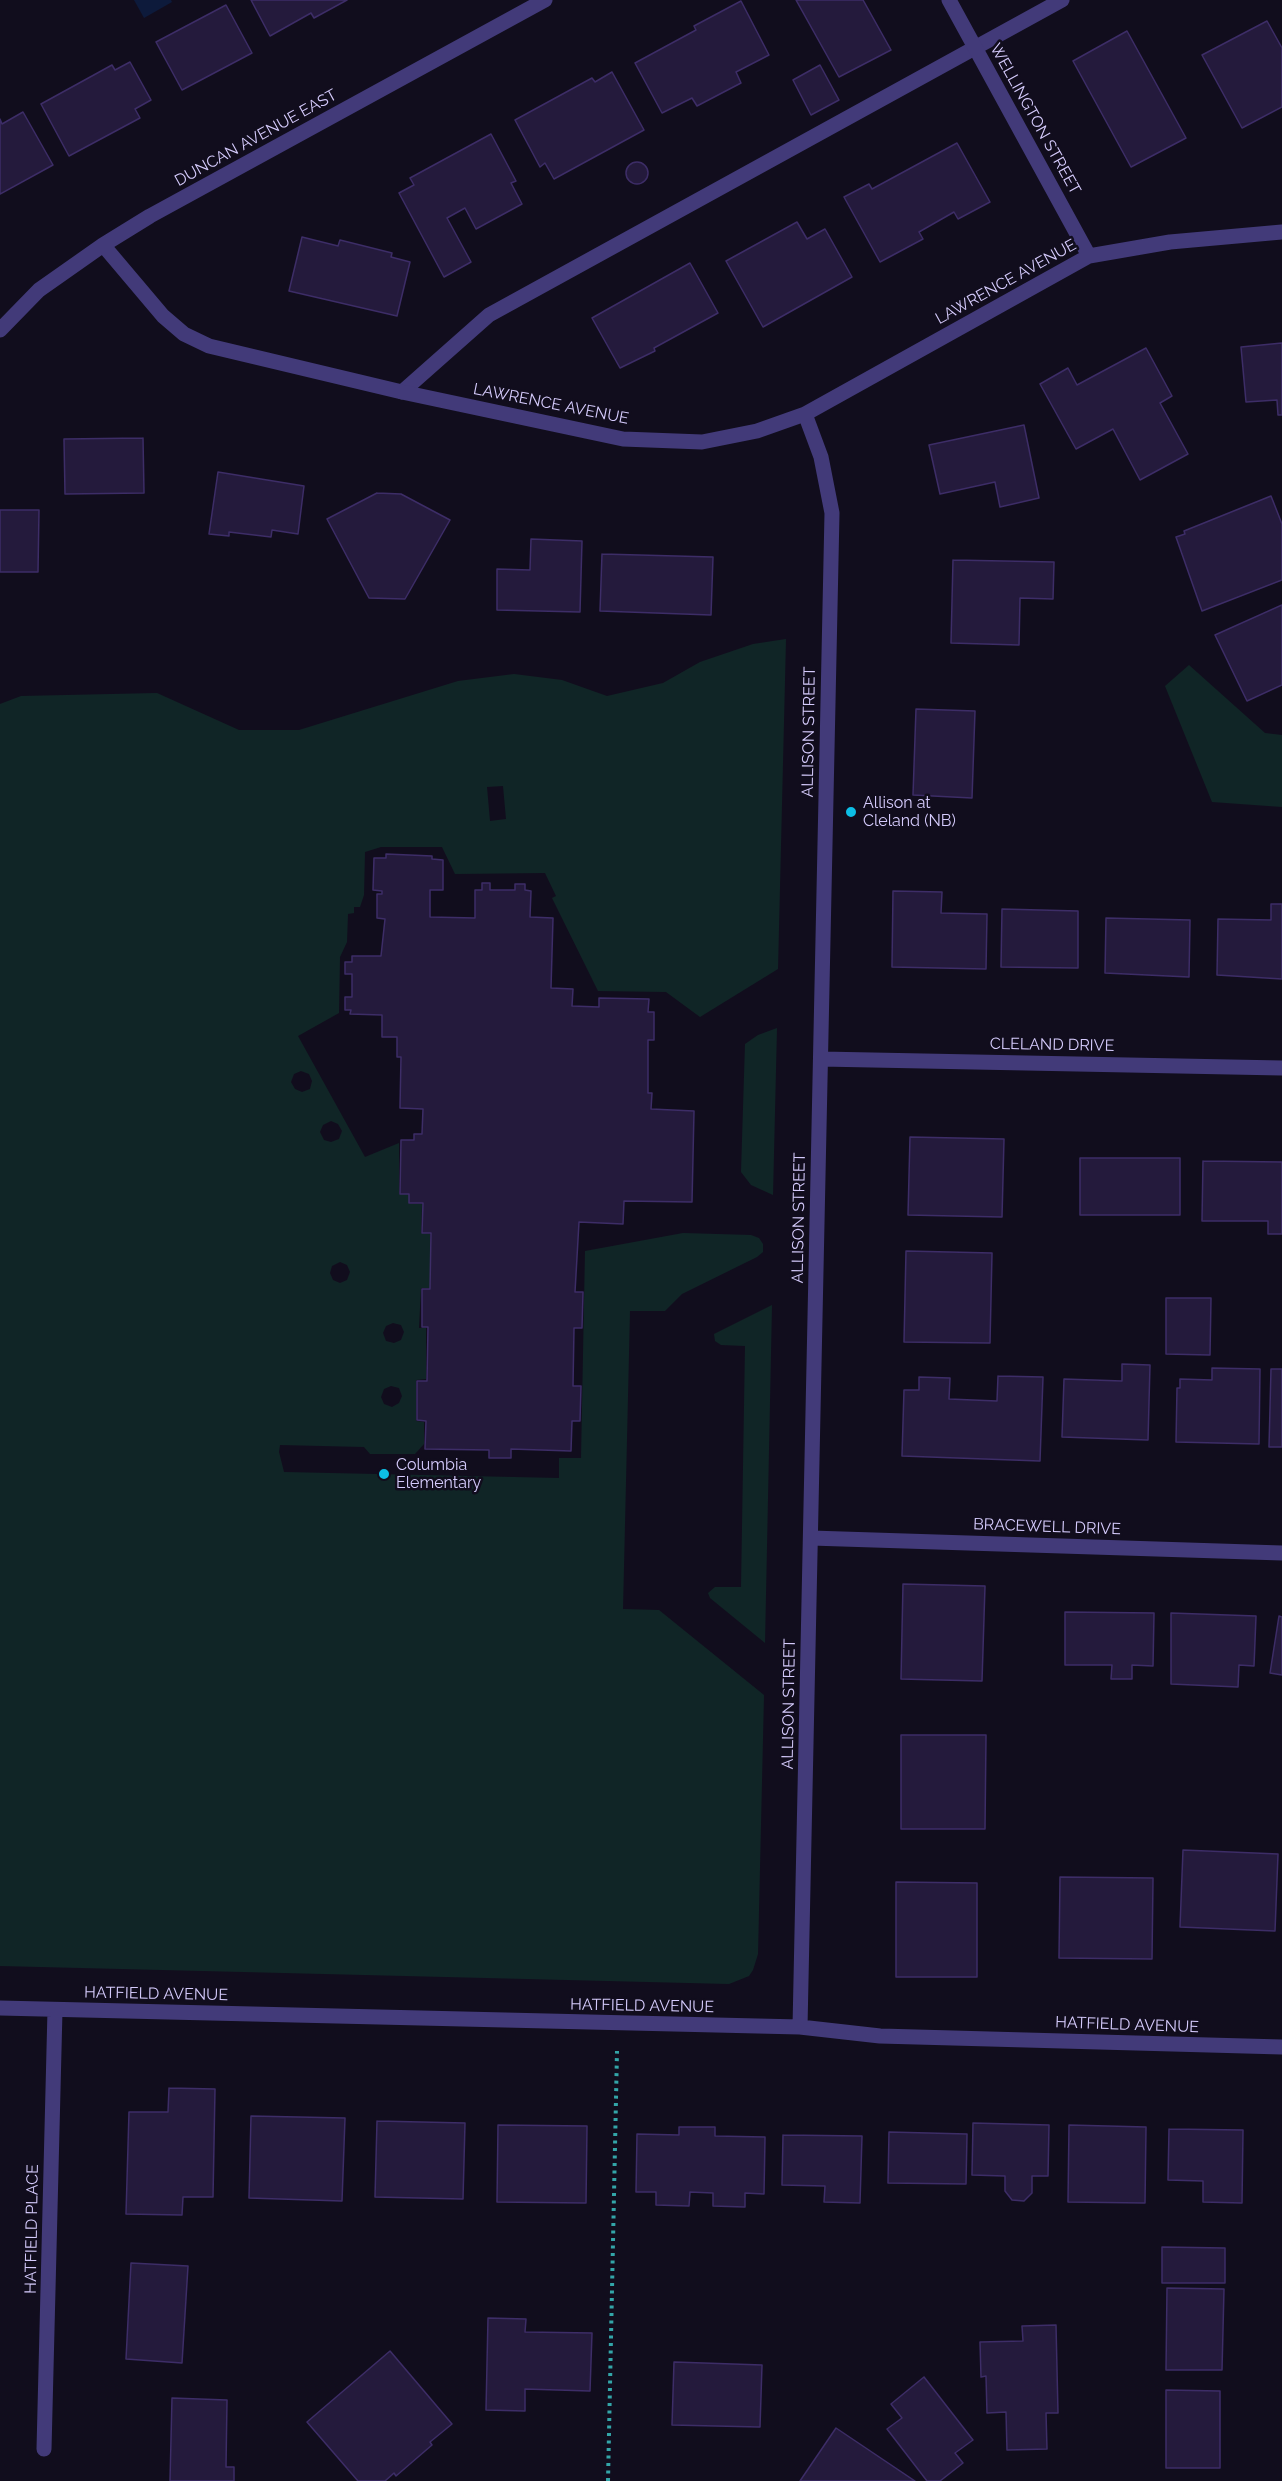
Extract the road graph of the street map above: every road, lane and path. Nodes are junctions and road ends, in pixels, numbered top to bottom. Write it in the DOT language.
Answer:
graph roads {
  1 [pos="545,0"];
  2 [pos="949,0"];
  3 [pos="1062,0"];
  4 [pos="975,48"];
  5 [pos="1282,232"];
  6 [pos="103,245"];
  7 [pos="1089,256"];
  8 [pos="0,330"];
  9 [pos="402,392"];
  10 [pos="805,414"];
  11 [pos="820,1059"];
  12 [pos="1282,1068"];
  13 [pos="810,1538"];
  14 [pos="1282,1553"];
  15 [pos="0,2008"];
  16 [pos="55,2010"];
  17 [pos="617,2023"];
  18 [pos="800,2027"];
  19 [pos="1282,2048"];
  20 [pos="44,2449"];
  21 [pos="608,2481"];
  1 -- 6 [label="street, DUNCAN AVENUE EAST"];
  2 -- 4 [label="street, WELLINGTON STREET"];
  3 -- 4 [label="street"];
  4 -- 7 [label="street, WELLINGTON STREET"];
  4 -- 9 [label="street"];
  5 -- 7 [label="street, LAWRENCE AVENUE"];
  6 -- 8 [label="street, DUNCAN AVENUE EAST"];
  6 -- 9 [label="street, LAWRENCE AVENUE"];
  7 -- 10 [label="street, LAWRENCE AVENUE"];
  9 -- 10 [label="street, LAWRENCE AVENUE"];
  10 -- 11 [label="street, ALLISON STREET"];
  11 -- 12 [label="street, CLELAND DRIVE"];
  11 -- 13 [label="street, ALLISON STREET"];
  13 -- 14 [label="street, BRACEWELL DRIVE"];
  13 -- 18 [label="street, ALLISON STREET"];
  15 -- 16 [label="street, HATFIELD AVENUE"];
  16 -- 17 [label="street, HATFIELD AVENUE"];
  16 -- 20 [label="street, HATFIELD PLACE"];
  17 -- 18 [label="street, HATFIELD AVENUE"];
  17 -- 21 [label="path"];
  18 -- 19 [label="street, HATFIELD AVENUE"];
}
